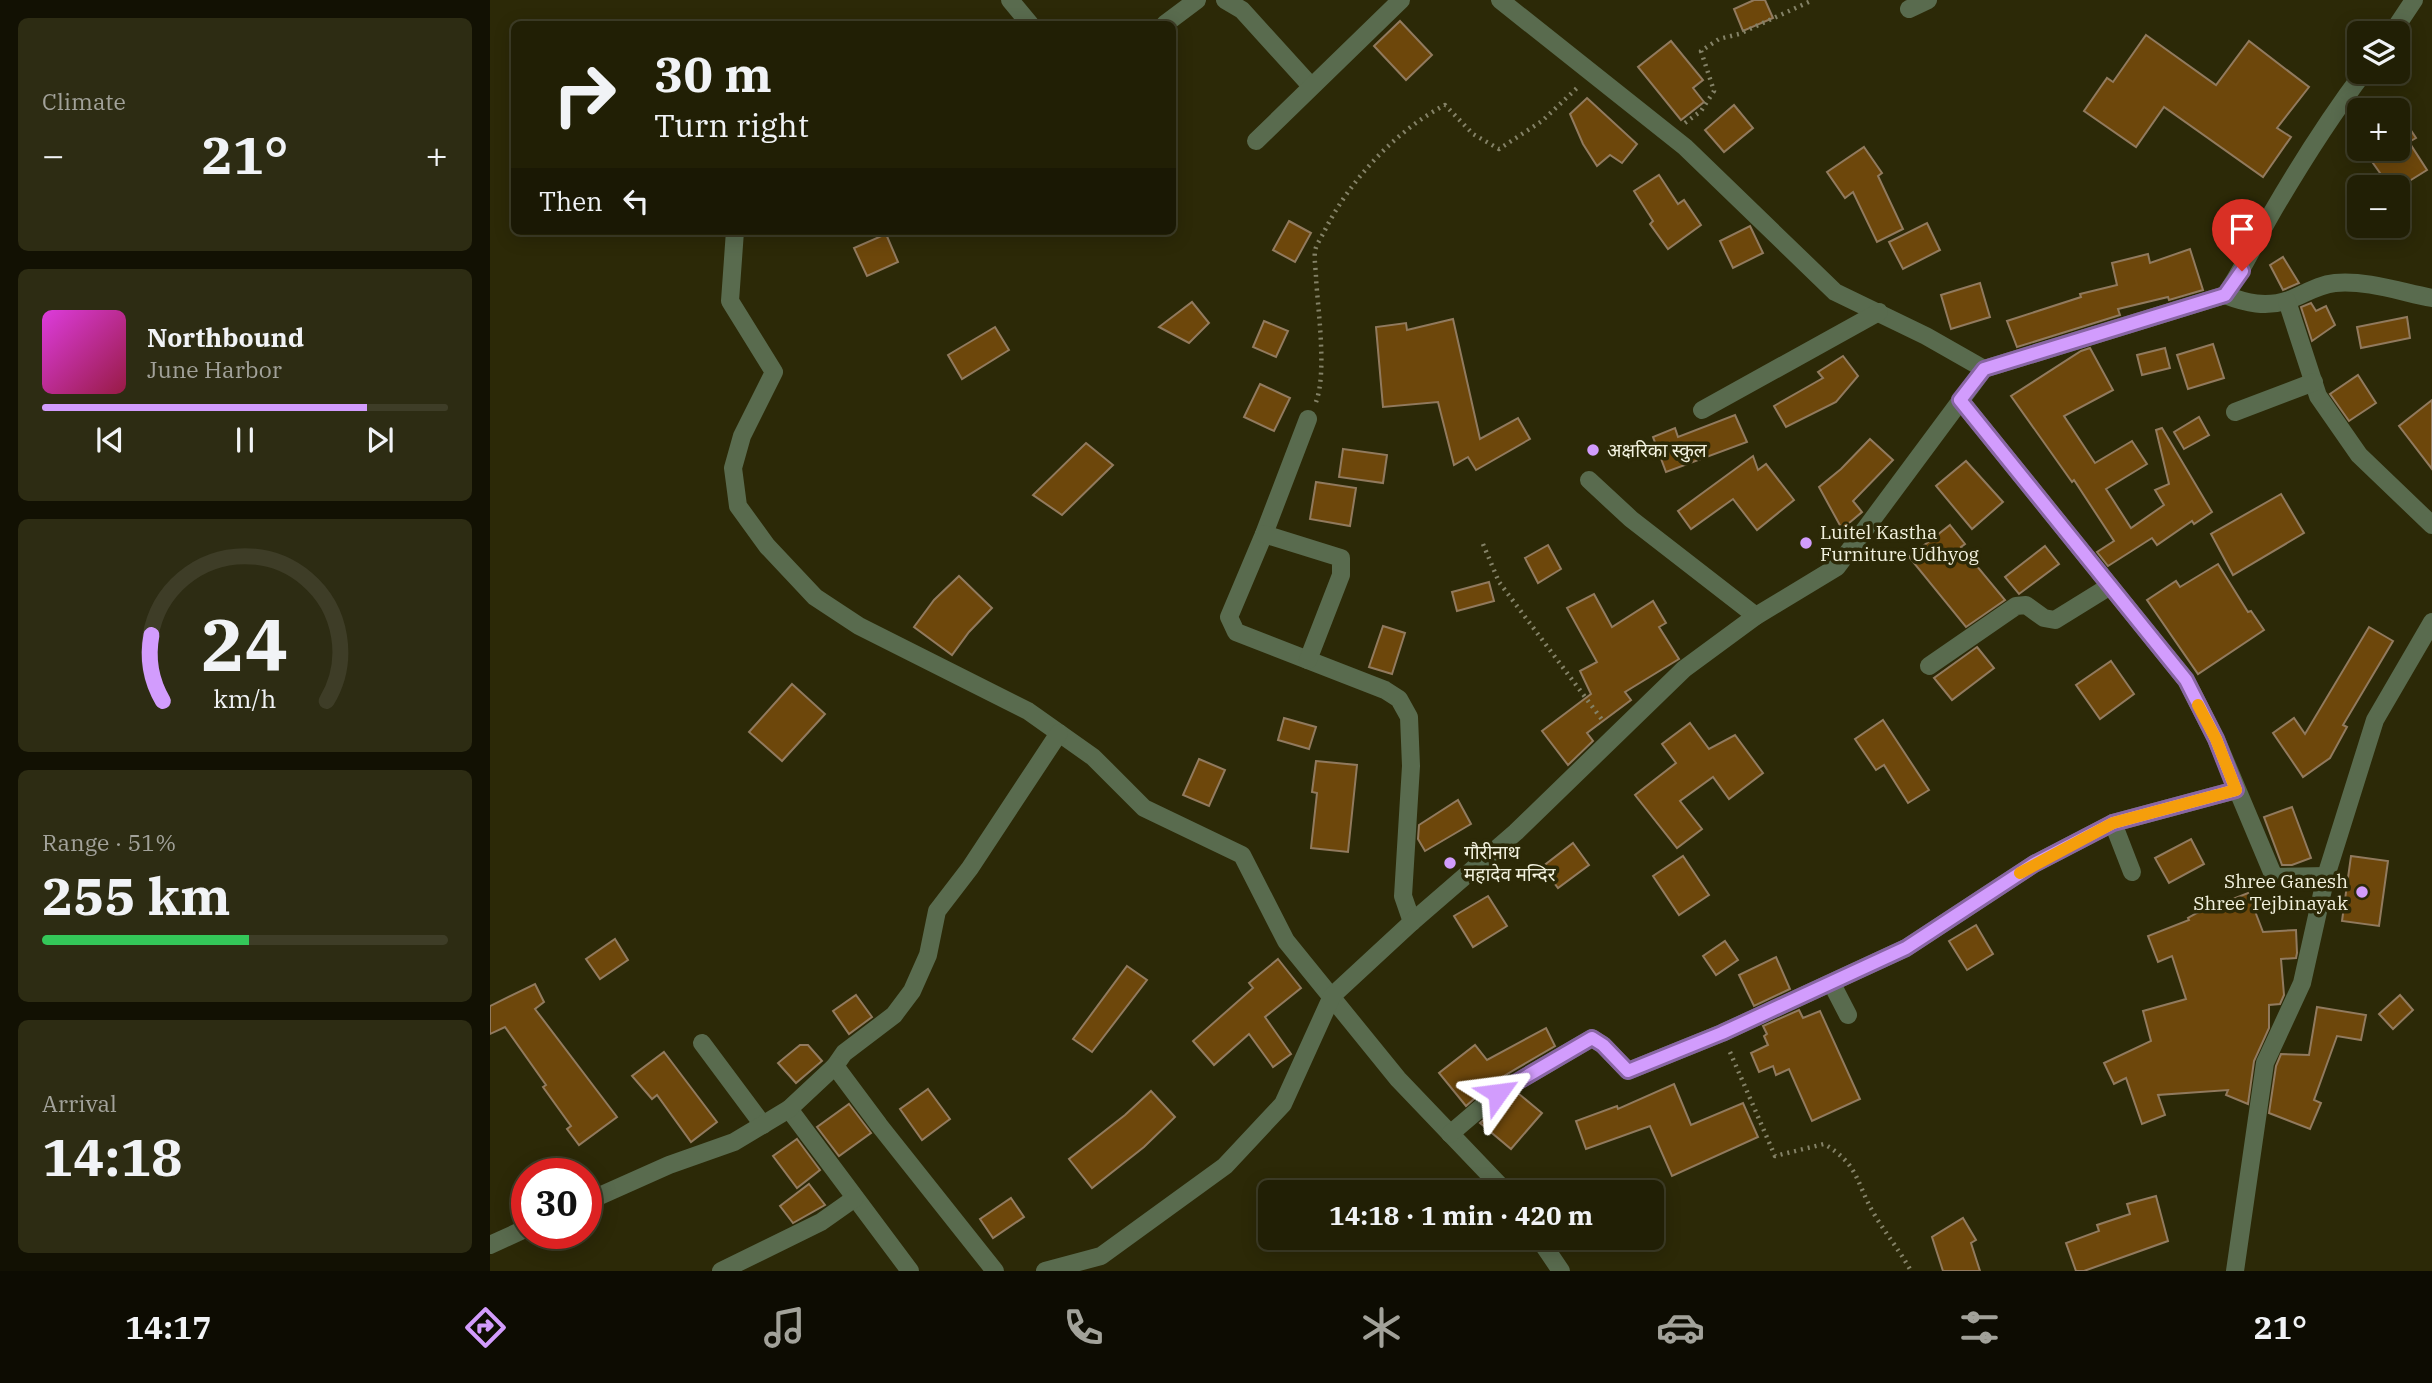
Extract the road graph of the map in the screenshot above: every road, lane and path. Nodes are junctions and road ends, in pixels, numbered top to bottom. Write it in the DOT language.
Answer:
graph roads {
  1 [pos="1010,0"];
  2 [pos="1197,0"];
  3 [pos="1225,0"];
  4 [pos="1401,0"];
  5 [pos="1500,0"];
  6 [pos="1813,0"];
  7 [pos="1927,0"];
  8 [pos="2414,0"];
  9 [pos="1909,9"];
  10 [pos="1028,21"];
  11 [pos="1168,21"];
  12 [pos="2400,21"];
  13 [pos="1592,73"];
  14 [pos="2355,84"];
  15 [pos="1311,86"];
  16 [pos="1670,135"];
  17 [pos="1256,141"];
  18 [pos="734,235"];
  19 [pos="2225,295"];
  20 [pos="2432,298"];
  21 [pos="2287,301"];
  22 [pos="1879,312"];
  23 [pos="1984,369"];
  24 [pos="2314,382"];
  25 [pos="1960,400"];
  26 [pos="1702,410"];
  27 [pos="2235,412"];
  28 [pos="1308,419"];
  29 [pos="1589,480"];
  30 [pos="2432,525"];
  31 [pos="1264,534"];
  32 [pos="1483,544"];
  33 [pos="2109,586"];
  34 [pos="1756,616"];
  35 [pos="2432,622"];
  36 [pos="1308,660"];
  37 [pos="1929,666"];
  38 [pos="1059,733"];
  39 [pos="1613,736"];
  40 [pos="2236,790"];
  41 [pos="2113,823"];
  42 [pos="2132,872"];
  43 [pos="2326,876"];
  44 [pos="1412,922"];
  45 [pos="1832,984"];
  46 [pos="1332,996"];
  47 [pos="1848,1016"];
  48 [pos="1722,1033"];
  49 [pos="702,1044"];
  50 [pos="835,1066"];
  51 [pos="789,1109"];
  52 [pos="763,1125"];
  53 [pos="1450,1134"];
  54 [pos="1494,1180"];
  55 [pos="602,1195"];
  56 [pos="855,1198"];
  57 [pos="511,1235"];
  58 [pos="490,1245"];
  59 [pos="1547,1250"];
  60 [pos="721,1271"];
  61 [pos="910,1271"];
  62 [pos="995,1271"];
  63 [pos="1045,1271"];
  64 [pos="1561,1271"];
  65 [pos="1911,1271"];
  66 [pos="2235,1271"];
  1 -- 10 [label="street"];
  2 -- 11 [label="street"];
  3 -- 15 [label="street"];
  4 -- 15 [label="street"];
  5 -- 13 [label="street"];
  6 -- 16 [label="path"];
  7 -- 9 [label="street"];
  8 -- 12 [label="street"];
  13 -- 16 [label="street"];
  13 -- 28 [label="path"];
  14 -- 19 [label="street"];
  15 -- 17 [label="street"];
  16 -- 22 [label="street"];
  18 -- 38 [label="street"];
  19 -- 21 [label="street"];
  19 -- 23 [label="street"];
  20 -- 21 [label="street"];
  21 -- 24 [label="street"];
  22 -- 23 [label="street"];
  22 -- 26 [label="street"];
  23 -- 25 [label="street"];
  24 -- 27 [label="street"];
  24 -- 30 [label="street"];
  25 -- 33 [label="street"];
  25 -- 34 [label="street"];
  28 -- 31 [label="street"];
  29 -- 34 [label="street"];
  31 -- 36 [label="street"];
  31 -- 36 [label="street"];
  32 -- 39 [label="path"];
  33 -- 37 [label="street"];
  33 -- 40 [label="street"];
  34 -- 39 [label="street"];
  35 -- 43 [label="street"];
  36 -- 44 [label="street"];
  38 -- 46 [label="street"];
  38 -- 50 [label="street"];
  39 -- 44 [label="street"];
  40 -- 41 [label="street"];
  40 -- 43 [label="street"];
  41 -- 42 [label="street"];
  41 -- 45 [label="street"];
  43 -- 66 [label="street"];
  44 -- 46 [label="street"];
  45 -- 47 [label="street"];
  45 -- 48 [label="street"];
  46 -- 53 [label="street"];
  46 -- 63 [label="street"];
  48 -- 53 [label="street"];
  48 -- 65 [label="path"];
  49 -- 52 [label="street"];
  50 -- 51 [label="street"];
  50 -- 62 [label="street"];
  51 -- 52 [label="street"];
  51 -- 56 [label="street"];
  52 -- 55 [label="street"];
  53 -- 54 [label="street"];
  56 -- 60 [label="street"];
  56 -- 61 [label="street"];
  57 -- 58 [label="street"];
  59 -- 64 [label="street"];
}
